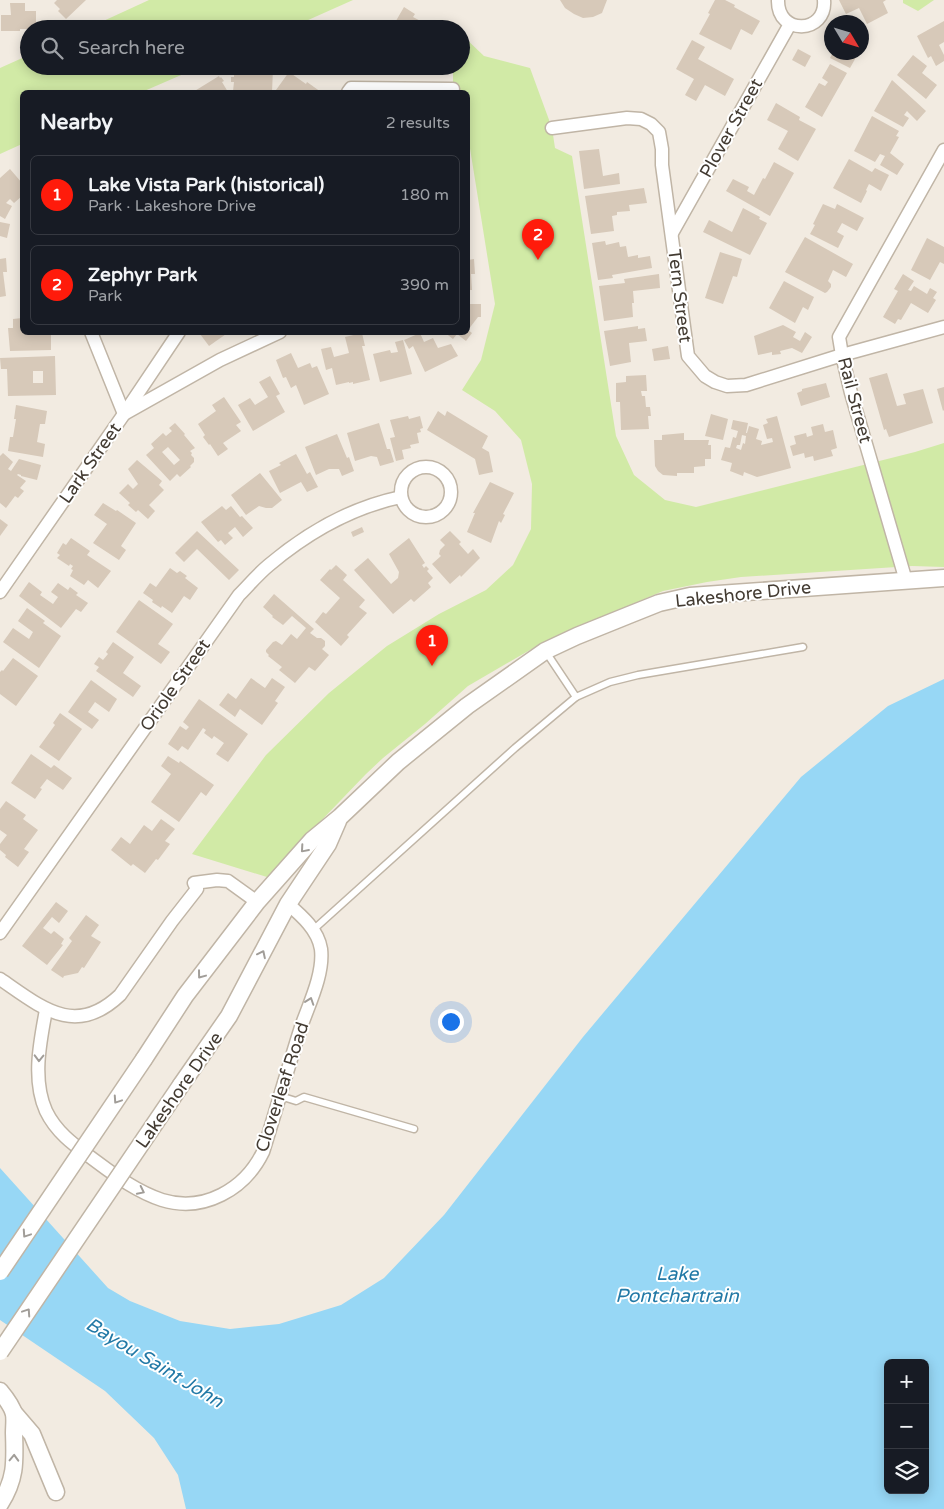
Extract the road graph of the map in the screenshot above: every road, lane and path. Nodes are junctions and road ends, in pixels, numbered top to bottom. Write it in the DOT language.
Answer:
graph roads {
  1 [pos="778,0"];
  2 [pos="824,0"];
  3 [pos="790,24"];
  4 [pos="453,89"];
  5 [pos="350,90"];
  6 [pos="552,128"];
  7 [pos="944,150"];
  8 [pos="672,233"];
  9 [pos="944,327"];
  10 [pos="91,335"];
  11 [pos="177,335"];
  12 [pos="274,335"];
  13 [pos="842,356"];
  14 [pos="124,414"];
  15 [pos="401,498"];
  16 [pos="944,578"];
  17 [pos="906,581"];
  18 [pos="0,592"];
  19 [pos="803,647"];
  20 [pos="545,651"];
  21 [pos="576,698"];
  22 [pos="340,817"];
  23 [pos="257,902"];
  24 [pos="288,904"];
  25 [pos="313,930"];
  26 [pos="0,933"];
  27 [pos="0,979"];
  28 [pos="46,1010"];
  29 [pos="280,1096"];
  30 [pos="414,1129"];
  31 [pos="0,1272"];
  32 [pos="0,1352"];
  33 [pos="0,1391"];
  34 [pos="14,1413"];
  35 [pos="56,1492"];
  36 [pos="0,1504"];
  1 -- 3 [label="street"];
  2 -- 3 [label="street"];
  3 -- 8 [label="street, Plover Street"];
  4 -- 5 [label="street"];
  6 -- 8 [label="street, Tern Street"];
  7 -- 13 [label="street, Rail Street"];
  8 -- 13 [label="street, Tern Street"];
  9 -- 13 [label="street, Tern Street"];
  10 -- 14 [label="street"];
  11 -- 14 [label="street, Lark Street"];
  12 -- 14 [label="street"];
  13 -- 17 [label="street, Rail Street"];
  14 -- 18 [label="street, Lark Street"];
  15 -- 15 [label="street"];
  15 -- 26 [label="street, Oriole Street"];
  16 -- 17 [label="street, Lakeshore Drive"];
  17 -- 20 [label="street, Lakeshore Drive"];
  19 -- 21 [label="lane"];
  20 -- 21 [label="lane"];
  20 -- 22 [label="street, Lakeshore Drive"];
  21 -- 25 [label="lane"];
  22 -- 23 [label="street, Lakeshore Drive, one-way"];
  22 -- 24 [label="street, Lakeshore Drive"];
  23 -- 28 [label="street"];
  23 -- 31 [label="street, Lakeshore Drive, one-way, bridge"];
  24 -- 25 [label="street, Cloverleaf Road"];
  32 -- 24 [label="street, Lakeshore Drive, one-way, bridge"];
  29 -- 25 [label="street, Cloverleaf Road, one-way"];
  27 -- 28 [label="street"];
  28 -- 29 [label="street, Cloverleaf Road, one-way"];
  29 -- 30 [label="lane"];
  33 -- 34 [label="street"];
  34 -- 35 [label="street"];
  36 -- 34 [label="street, one-way"];
}
